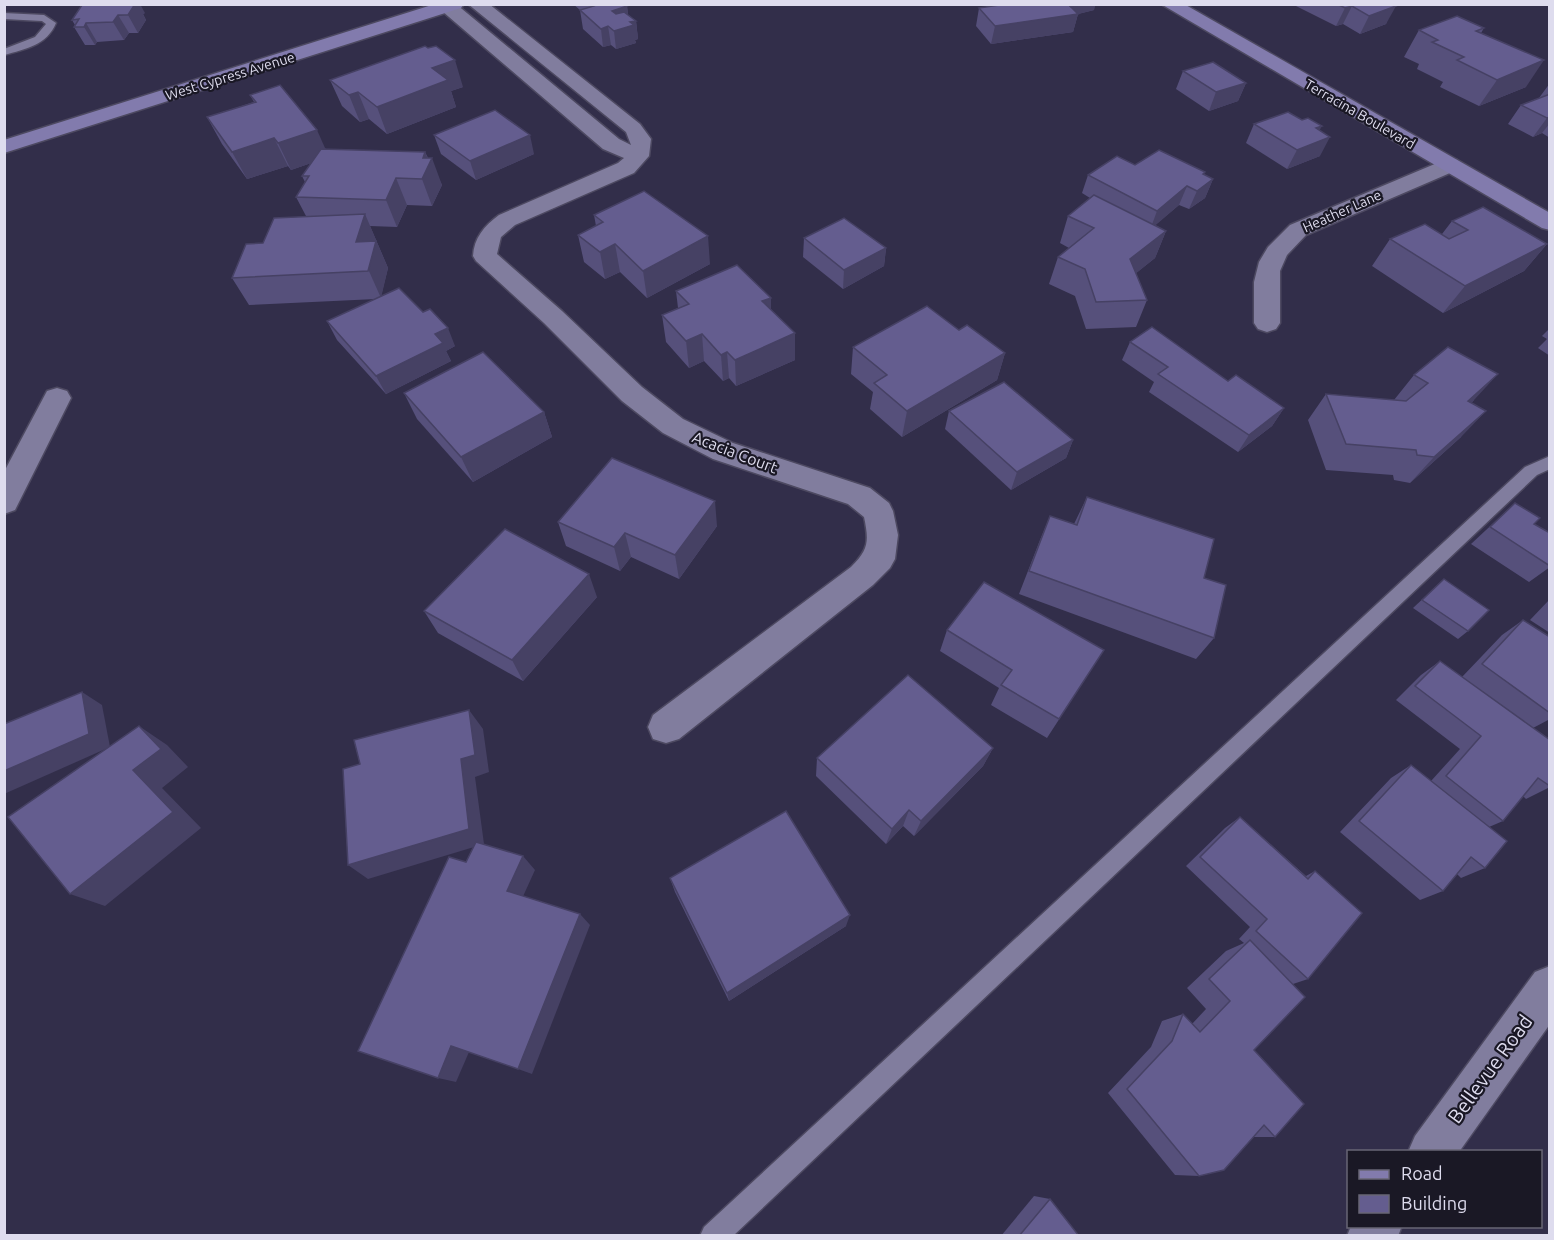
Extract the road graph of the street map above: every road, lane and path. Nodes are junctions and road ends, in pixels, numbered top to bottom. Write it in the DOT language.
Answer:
graph roads {
  1 [pos="477,4"];
  2 [pos="1170,4"];
  3 [pos="452,6"];
  4 [pos="4,16"];
  5 [pos="4,52"];
  6 [pos="563,72"];
  7 [pos="537,81"];
  8 [pos="4,147"];
  9 [pos="638,156"];
  10 [pos="1449,165"];
  11 [pos="1550,223"];
  12 [pos="1267,323"];
  13 [pos="57,398"];
  14 [pos="1550,462"];
  15 [pos="4,502"];
  16 [pos="666,727"];
  17 [pos="1550,987"];
  18 [pos="1432,1150"];
  19 [pos="713,1236"];
  1 -- 6 [label="street"];
  2 -- 10 [label="main road, Terracina Boulevard"];
  3 -- 7 [label="street"];
  3 -- 8 [label="main road, West Cypress Avenue"];
  4 -- 5 [label="lane"];
  6 -- 7 [label="street"];
  6 -- 9 [label="street"];
  7 -- 9 [label="street"];
  9 -- 16 [label="street, Acacia Court"];
  10 -- 11 [label="main road, Terracina Boulevard"];
  10 -- 12 [label="street, Heather Lane"];
  13 -- 15 [label="street"];
  14 -- 19 [label="lane"];
  17 -- 18 [label="street, Bellevue Road"];
}
